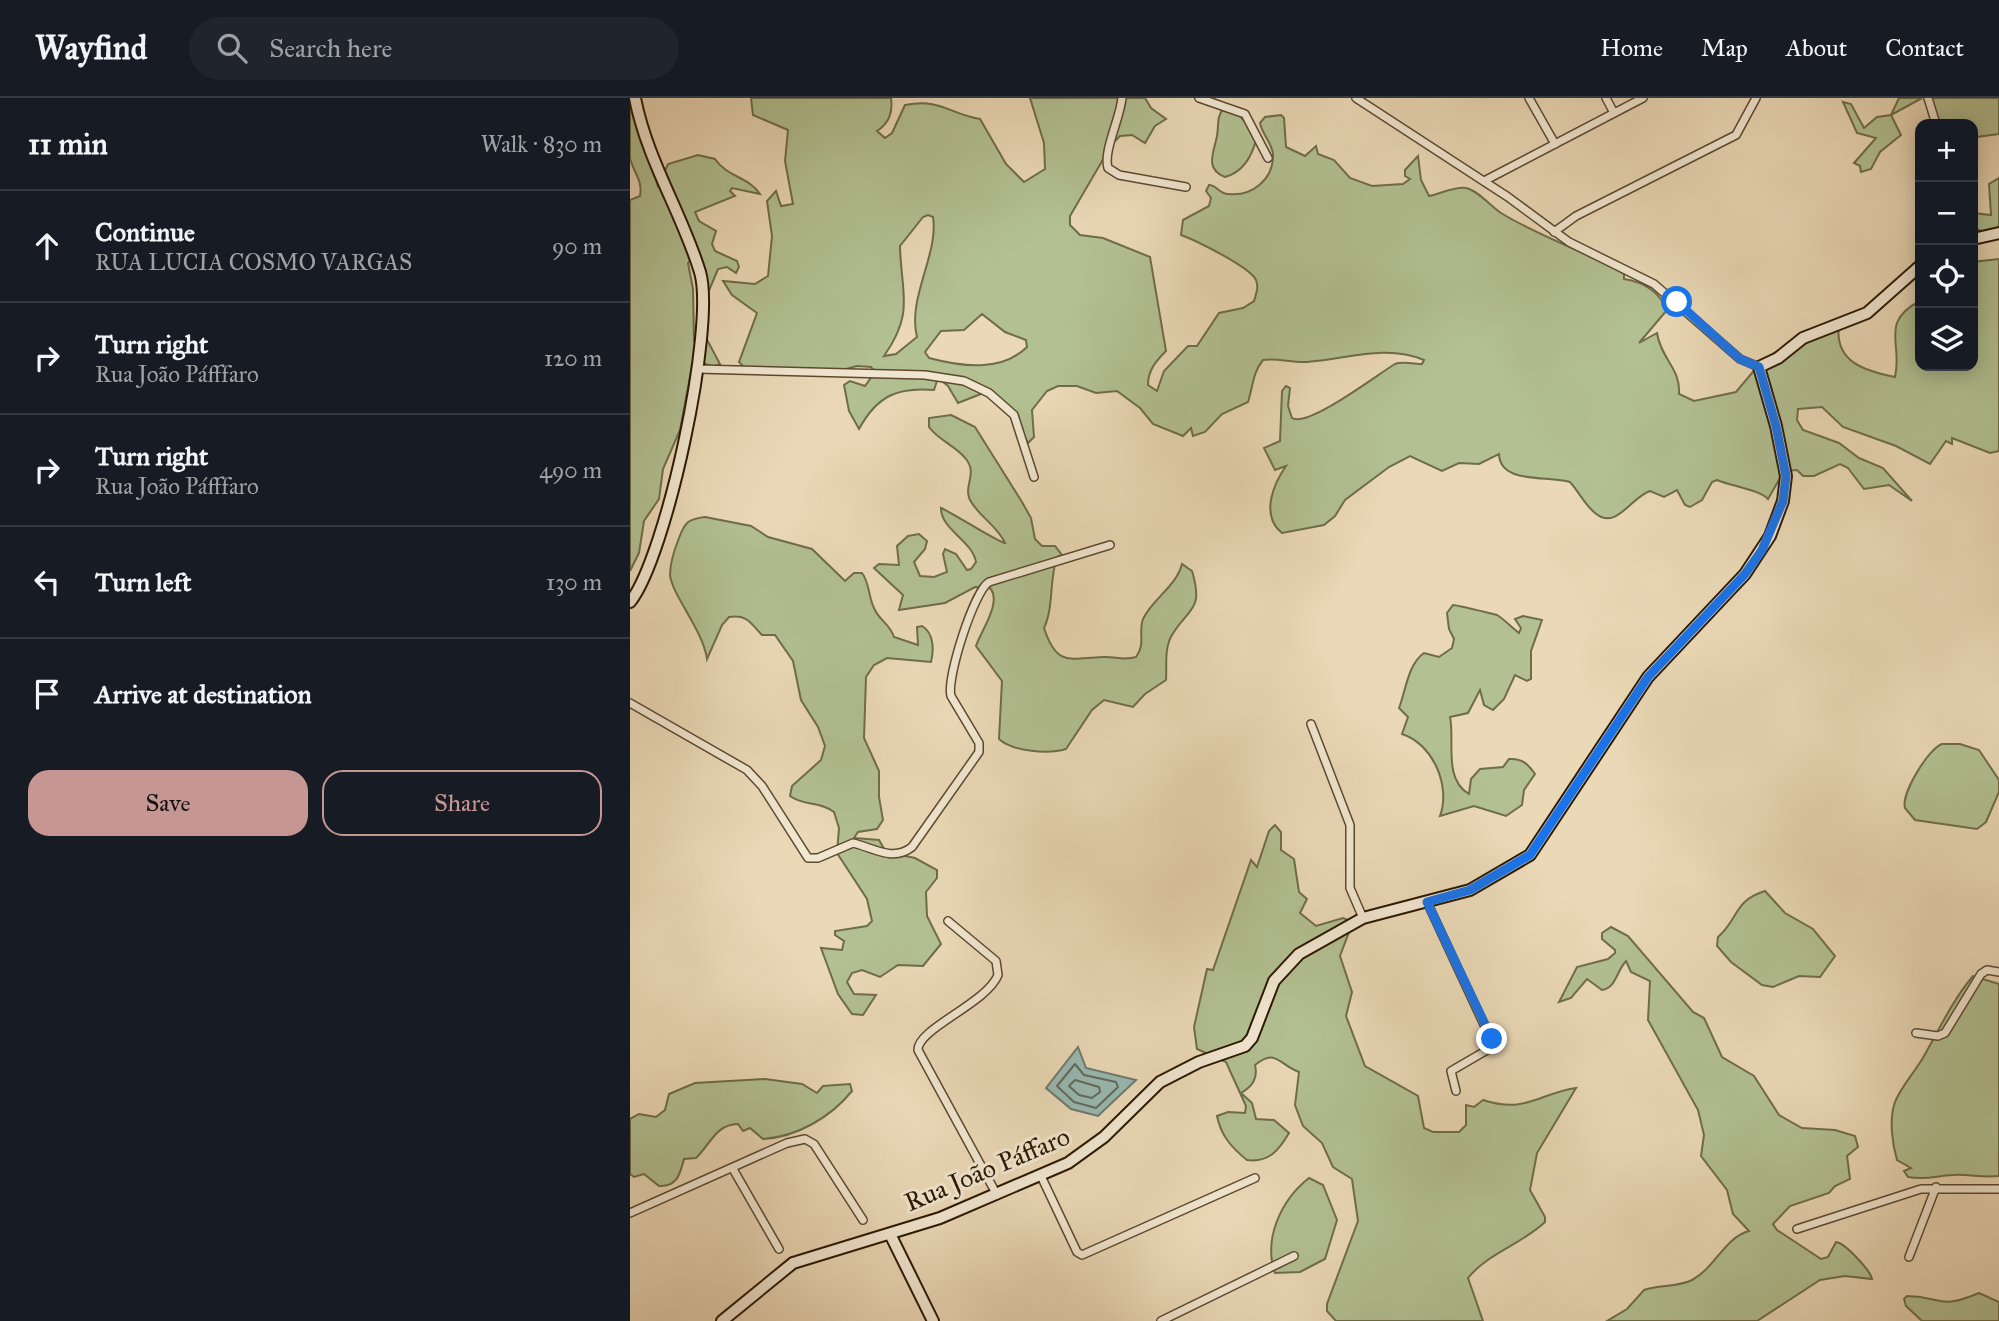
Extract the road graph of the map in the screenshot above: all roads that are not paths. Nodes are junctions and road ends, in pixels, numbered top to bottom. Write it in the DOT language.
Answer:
graph roads {
  1 [pos="635,98"];
  2 [pos="1122,98"];
  3 [pos="1199,98"];
  4 [pos="1356,98"];
  5 [pos="1529,98"];
  6 [pos="1606,98"];
  7 [pos="1643,98"];
  8 [pos="1756,98"];
  9 [pos="1928,98"];
  10 [pos="1614,113"];
  11 [pos="1934,119"];
  12 [pos="1555,144"];
  13 [pos="1268,158"];
  14 [pos="1484,181"];
  15 [pos="1186,187"];
  16 [pos="1554,232"];
  17 [pos="1999,233"];
  18 [pos="1978,238"];
  19 [pos="1915,270"];
  20 [pos="1759,367"];
  21 [pos="697,369"];
  22 [pos="1034,477"];
  23 [pos="1110,545"];
  24 [pos="630,602"];
  25 [pos="630,703"];
  26 [pos="1311,724"];
  27 [pos="1427,902"];
  28 [pos="1358,920"];
  29 [pos="948,921"];
  30 [pos="1999,972"];
  31 [pos="1916,1033"];
  32 [pos="1456,1091"];
  33 [pos="733,1168"];
  34 [pos="1041,1176"];
  35 [pos="1255,1178"];
  36 [pos="1936,1187"];
  37 [pos="1999,1189"];
  38 [pos="997,1195"];
  39 [pos="630,1213"];
  40 [pos="863,1220"];
  41 [pos="1797,1228"];
  42 [pos="890,1234"];
  43 [pos="779,1249"];
  44 [pos="1294,1256"];
  45 [pos="1909,1257"];
  46 [pos="727,1317"];
  47 [pos="933,1321"];
  48 [pos="1161,1321"];
  1 -- 21 [label="street"];
  2 -- 15 [label="street"];
  3 -- 13 [label="street"];
  4 -- 14 [label="street"];
  5 -- 12 [label="street"];
  6 -- 10 [label="street"];
  7 -- 10 [label="street"];
  8 -- 16 [label="street"];
  9 -- 11 [label="street"];
  10 -- 12 [label="street"];
  12 -- 14 [label="street"];
  14 -- 16 [label="street"];
  16 -- 20 [label="street"];
  17 -- 18 [label="street"];
  19 -- 20 [label="street"];
  20 -- 27 [label="street, Rua João Páffaro"];
  21 -- 22 [label="street"];
  21 -- 24 [label="street"];
  23 -- 25 [label="street"];
  26 -- 28 [label="street"];
  27 -- 28 [label="street, Rua João Páffaro"];
  27 -- 32 [label="street"];
  28 -- 34 [label="street, Rua João Páffaro"];
  29 -- 38 [label="street"];
  30 -- 31 [label="street"];
  33 -- 39 [label="street"];
  33 -- 40 [label="street"];
  33 -- 43 [label="street"];
  34 -- 35 [label="street"];
  34 -- 38 [label="street, Rua João Páffaro"];
  36 -- 37 [label="street"];
  36 -- 41 [label="street"];
  36 -- 45 [label="street"];
  38 -- 42 [label="street, Rua João Páffaro"];
  42 -- 46 [label="street, Rua João Páffaro"];
  42 -- 47 [label="street"];
  44 -- 48 [label="street"];
}
